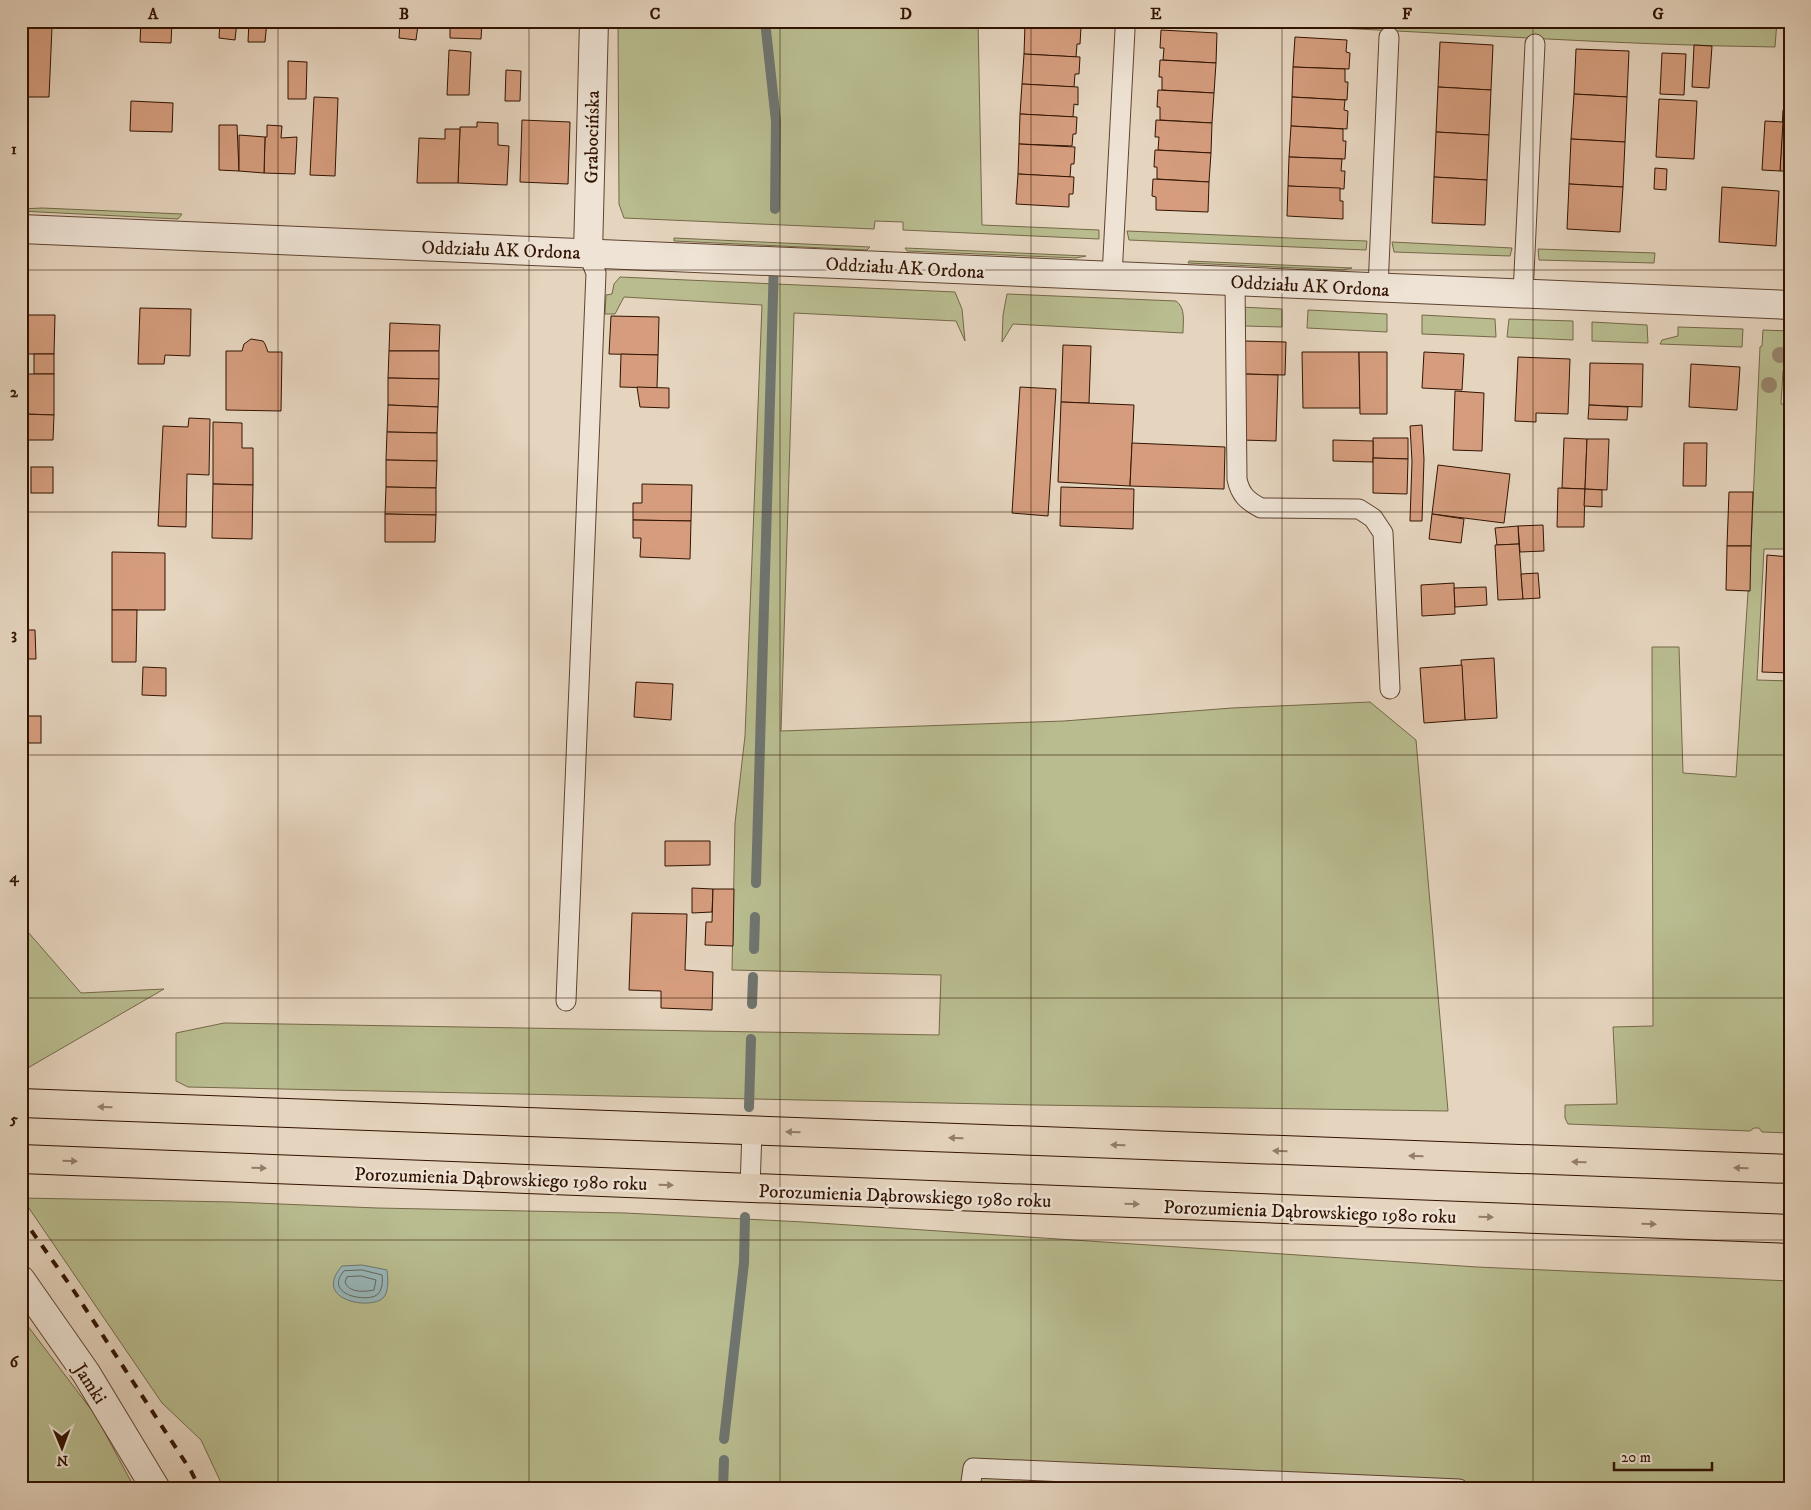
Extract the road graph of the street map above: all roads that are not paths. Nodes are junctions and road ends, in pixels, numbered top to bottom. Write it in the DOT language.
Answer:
graph roads {
  1 [pos="594,21"];
  2 [pos="1125,30"];
  3 [pos="1389,37"];
  4 [pos="1535,44"];
  5 [pos="21,228"];
  6 [pos="588,253"];
  7 [pos="1112,276"];
  8 [pos="1235,282"];
  9 [pos="1378,288"];
  10 [pos="1523,294"];
  11 [pos="1790,306"];
  12 [pos="1390,689"];
  13 [pos="566,1001"];
  14 [pos="21,1103"];
  15 [pos="752,1130"];
  16 [pos="21,1159"];
  17 [pos="1790,1170"];
  18 [pos="750,1188"];
  19 [pos="1790,1229"];
  20 [pos="21,1280"];
  21 [pos="156,1489"];
  22 [pos="970,1489"];
  23 [pos="1459,1489"];
  1 -- 6 [label="street, Grabocińska"];
  2 -- 7 [label="lane"];
  3 -- 9 [label="lane"];
  4 -- 10 [label="lane"];
  5 -- 6 [label="street, Oddziału AK Ordona"];
  6 -- 7 [label="street, Oddziału AK Ordona"];
  6 -- 13 [label="lane"];
  7 -- 8 [label="street, Oddziału AK Ordona"];
  8 -- 9 [label="street, Oddziału AK Ordona"];
  8 -- 12 [label="lane"];
  9 -- 10 [label="street, Oddziału AK Ordona"];
  10 -- 11 [label="street, Oddziału AK Ordona"];
  15 -- 14 [label="main road, one-way"];
  17 -- 15 [label="main road, one-way"];
  15 -- 18 [label="lane"];
  16 -- 18 [label="main road, Porozumienia Dąbrowskiego 1980 roku, one-way"];
  18 -- 19 [label="main road, Porozumienia Dąbrowskiego 1980 roku, one-way"];
  20 -- 21 [label="street, Jamki"];
  22 -- 23 [label="lane"];
}
